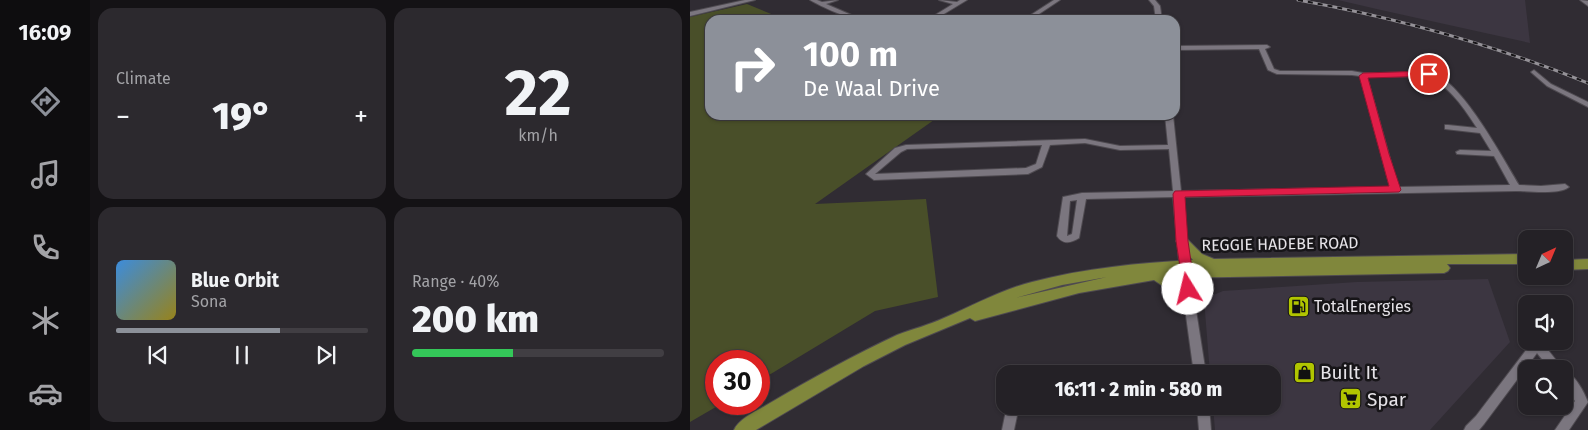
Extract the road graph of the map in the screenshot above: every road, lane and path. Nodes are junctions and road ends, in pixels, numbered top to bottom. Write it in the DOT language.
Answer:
graph roads {
  1 [pos="752,0"];
  2 [pos="813,0"];
  3 [pos="835,0"];
  4 [pos="942,0"];
  5 [pos="964,0"];
  6 [pos="1057,0"];
  7 [pos="1152,0"];
  8 [pos="1582,0"];
  9 [pos="820,4"];
  10 [pos="958,4"];
  11 [pos="1588,4"];
  12 [pos="690,14"];
  13 [pos="848,15"];
  14 [pos="939,15"];
  15 [pos="1034,15"];
  16 [pos="1158,15"];
  17 [pos="1180,48"];
  18 [pos="1534,72"];
  19 [pos="1363,76"];
  20 [pos="1588,105"];
  21 [pos="1170,120"];
  22 [pos="1448,127"];
  23 [pos="1482,131"];
  24 [pos="1047,143"];
  25 [pos="1173,147"];
  26 [pos="1460,152"];
  27 [pos="1496,154"];
  28 [pos="1565,187"];
  29 [pos="1516,188"];
  30 [pos="1396,190"];
  31 [pos="1179,194"];
  32 [pos="1082,196"];
  33 [pos="1182,241"];
  34 [pos="1518,259"];
  35 [pos="1573,259"];
  36 [pos="1588,259"];
  37 [pos="1210,264"];
  38 [pos="1588,264"];
  39 [pos="1518,265"];
  40 [pos="1573,265"];
  41 [pos="1185,268"];
  42 [pos="1154,275"];
  43 [pos="1192,306"];
  44 [pos="954,320"];
  45 [pos="1526,360"];
  46 [pos="1550,360"];
  47 [pos="1199,365"];
  48 [pos="1518,370"];
  49 [pos="1573,388"];
  50 [pos="1573,414"];
  51 [pos="1011,415"];
  52 [pos="1204,415"];
  53 [pos="1572,415"];
  54 [pos="742,430"];
  55 [pos="1008,430"];
  56 [pos="1205,430"];
  57 [pos="1470,430"];
  58 [pos="1561,430"];
  1 -- 12 [label="street"];
  2 -- 9 [label="street"];
  3 -- 9 [label="street"];
  4 -- 10 [label="street"];
  5 -- 10 [label="street"];
  6 -- 15 [label="street"];
  7 -- 16 [label="street"];
  8 -- 11 [label="street"];
  9 -- 13 [label="street"];
  10 -- 14 [label="street"];
  17 -- 19 [label="street"];
  18 -- 20 [label="street"];
  19 -- 23 [label="street"];
  19 -- 30 [label="street"];
  21 -- 25 [label="street"];
  22 -- 23 [label="street"];
  23 -- 27 [label="street"];
  24 -- 24 [label="street"];
  24 -- 25 [label="street"];
  25 -- 31 [label="street"];
  26 -- 27 [label="street"];
  27 -- 29 [label="street"];
  28 -- 29 [label="street"];
  29 -- 30 [label="street"];
  30 -- 31 [label="street"];
  31 -- 32 [label="street"];
  31 -- 33 [label="street"];
  32 -- 32 [label="street"];
  33 -- 37 [label="main road"];
  33 -- 41 [label="street"];
  34 -- 37 [label="main road, REGGIE HADEBE ROAD"];
  35 -- 36 [label="main road"];
  37 -- 41 [label="main road, REGGIE HADEBE ROAD"];
  38 -- 40 [label="main road"];
  39 -- 41 [label="main road, REGGIE HADEBE ROAD"];
  41 -- 42 [label="main road, REGGIE HADEBE ROAD"];
  41 -- 43 [label="street"];
  41 -- 44 [label="main road, REGGIE HADEBE ROAD"];
  42 -- 43 [label="main road"];
  42 -- 44 [label="main road, REGGIE HADEBE ROAD"];
  43 -- 47 [label="street"];
  44 -- 54 [label="main road, REGGIE HADEBE ROAD"];
  45 -- 46 [label="street"];
  48 -- 57 [label="street"];
  49 -- 50 [label="street"];
  51 -- 55 [label="street"];
  52 -- 56 [label="street"];
  53 -- 58 [label="street"];
}
